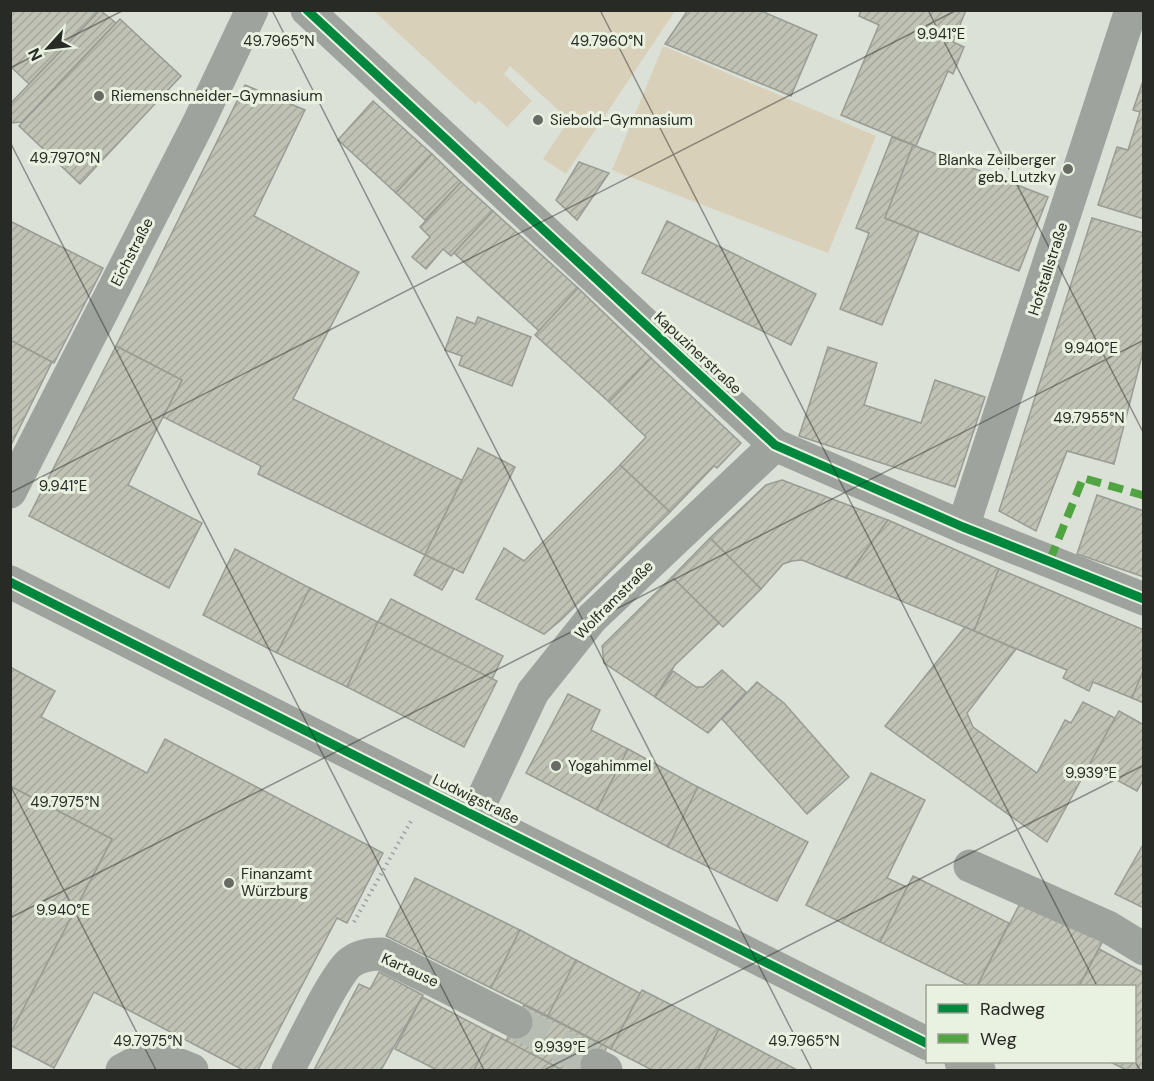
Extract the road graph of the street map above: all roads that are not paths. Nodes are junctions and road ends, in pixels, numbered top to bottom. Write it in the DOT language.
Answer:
graph roads {
  1 [pos="252,10"];
  2 [pos="307,10"];
  3 [pos="1131,10"];
  4 [pos="775,445"];
  5 [pos="10,492"];
  6 [pos="963,527"];
  7 [pos="10,582"];
  8 [pos="1143,599"];
  9 [pos="475,815"];
  10 [pos="970,866"];
  11 [pos="1143,949"];
  12 [pos="516,1022"];
  13 [pos="926,1043"];
  14 [pos="963,1063"];
  15 [pos="122,1071"];
  16 [pos="192,1071"];
  17 [pos="288,1071"];
  18 [pos="979,1071"];
  1 -- 5 [label="street, Eichstraße"];
  2 -- 4 [label="street, Kapuzinerstraße"];
  3 -- 6 [label="street, Hofstallstraße"];
  4 -- 6 [label="street, Kapuzinerstraße"];
  4 -- 9 [label="street, Wolframstraße"];
  6 -- 8 [label="street, Kapuzinerstraße"];
  7 -- 9 [label="street, Ludwigstraße"];
  9 -- 13 [label="street, Ludwigstraße"];
  10 -- 11 [label="street"];
  12 -- 17 [label="street, Kartause"];
  14 -- 18 [label="street"];
  15 -- 16 [label="street"];
}
